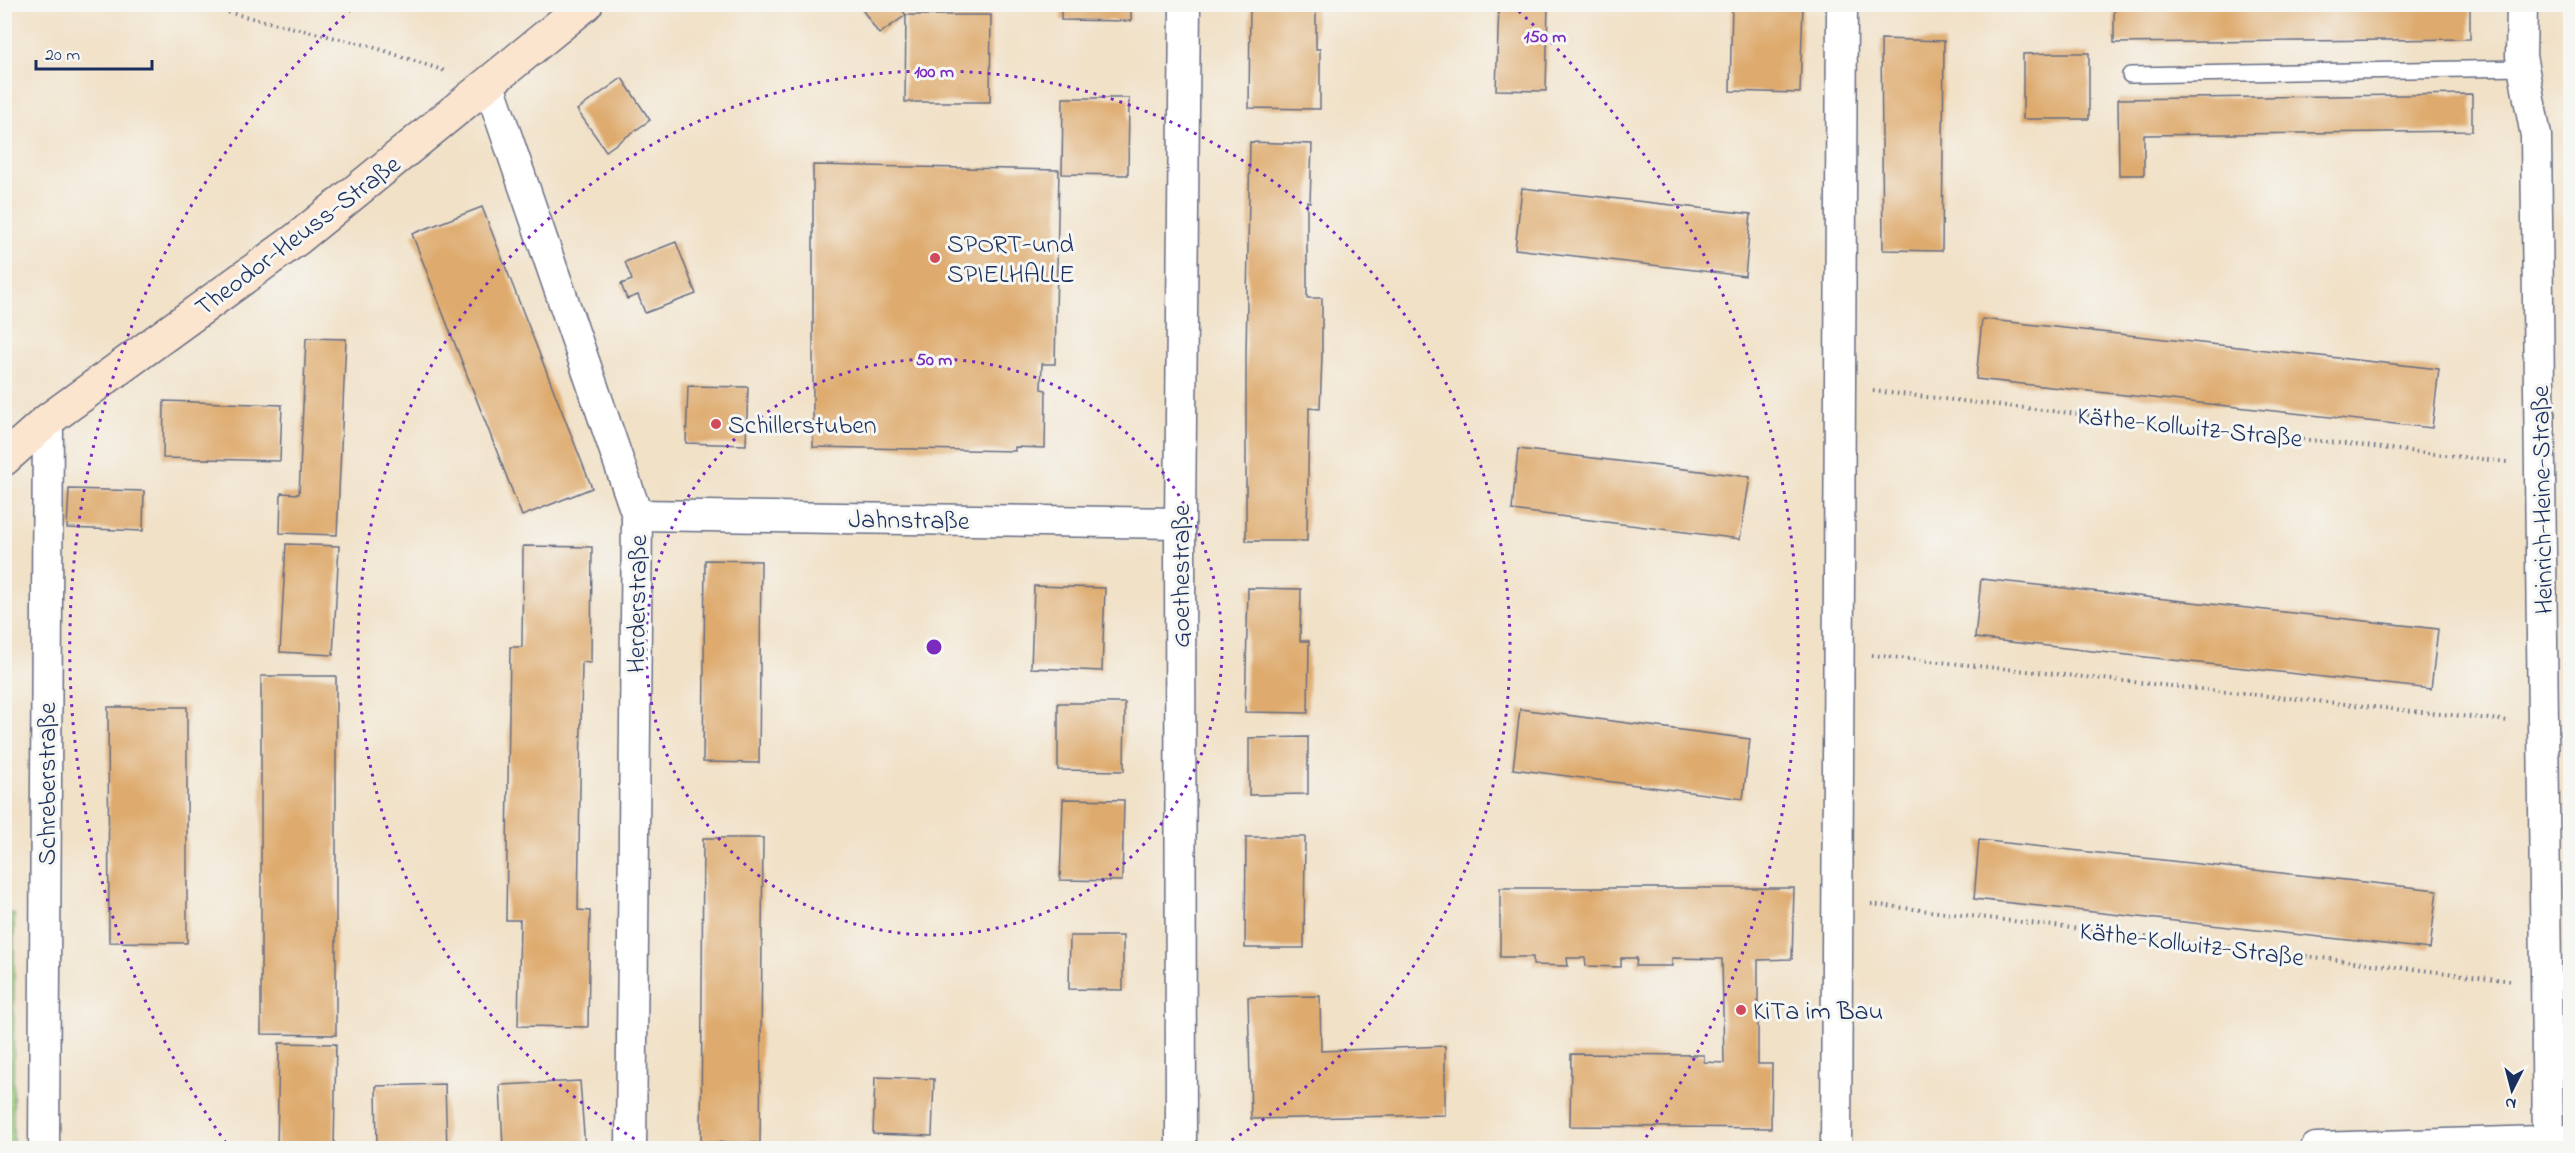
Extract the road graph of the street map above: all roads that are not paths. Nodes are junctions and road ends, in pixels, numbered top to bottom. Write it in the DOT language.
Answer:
graph roads {
  1 [pos="586,4"];
  2 [pos="1185,4"];
  3 [pos="1842,4"];
  4 [pos="2522,4"];
  5 [pos="2523,68"];
  6 [pos="2130,75"];
  7 [pos="489,85"];
  8 [pos="48,420"];
  9 [pos="4,459"];
  10 [pos="637,515"];
  11 [pos="1180,523"];
  12 [pos="2560,1140"];
  13 [pos="2492,1145"];
  14 [pos="44,1149"];
  15 [pos="632,1149"];
  16 [pos="1181,1149"];
  17 [pos="1836,1149"];
  18 [pos="2316,1149"];
  1 -- 7 [label="street, Theodor-Heuss-Straße"];
  2 -- 11 [label="street, Goethestraße"];
  3 -- 17 [label="street"];
  4 -- 5 [label="street, Heinrich-Heine-Straße"];
  5 -- 6 [label="lane"];
  5 -- 12 [label="street, Heinrich-Heine-Straße"];
  7 -- 8 [label="street, Theodor-Heuss-Straße"];
  7 -- 10 [label="street, Herderstraße"];
  8 -- 9 [label="street, Theodor-Heuss-Straße"];
  8 -- 14 [label="street, Schreberstraße"];
  10 -- 11 [label="street, Jahnstraße"];
  10 -- 15 [label="street, Herderstraße"];
  11 -- 16 [label="street, Goethestraße"];
  12 -- 13 [label="street"];
  13 -- 18 [label="street"];
}
